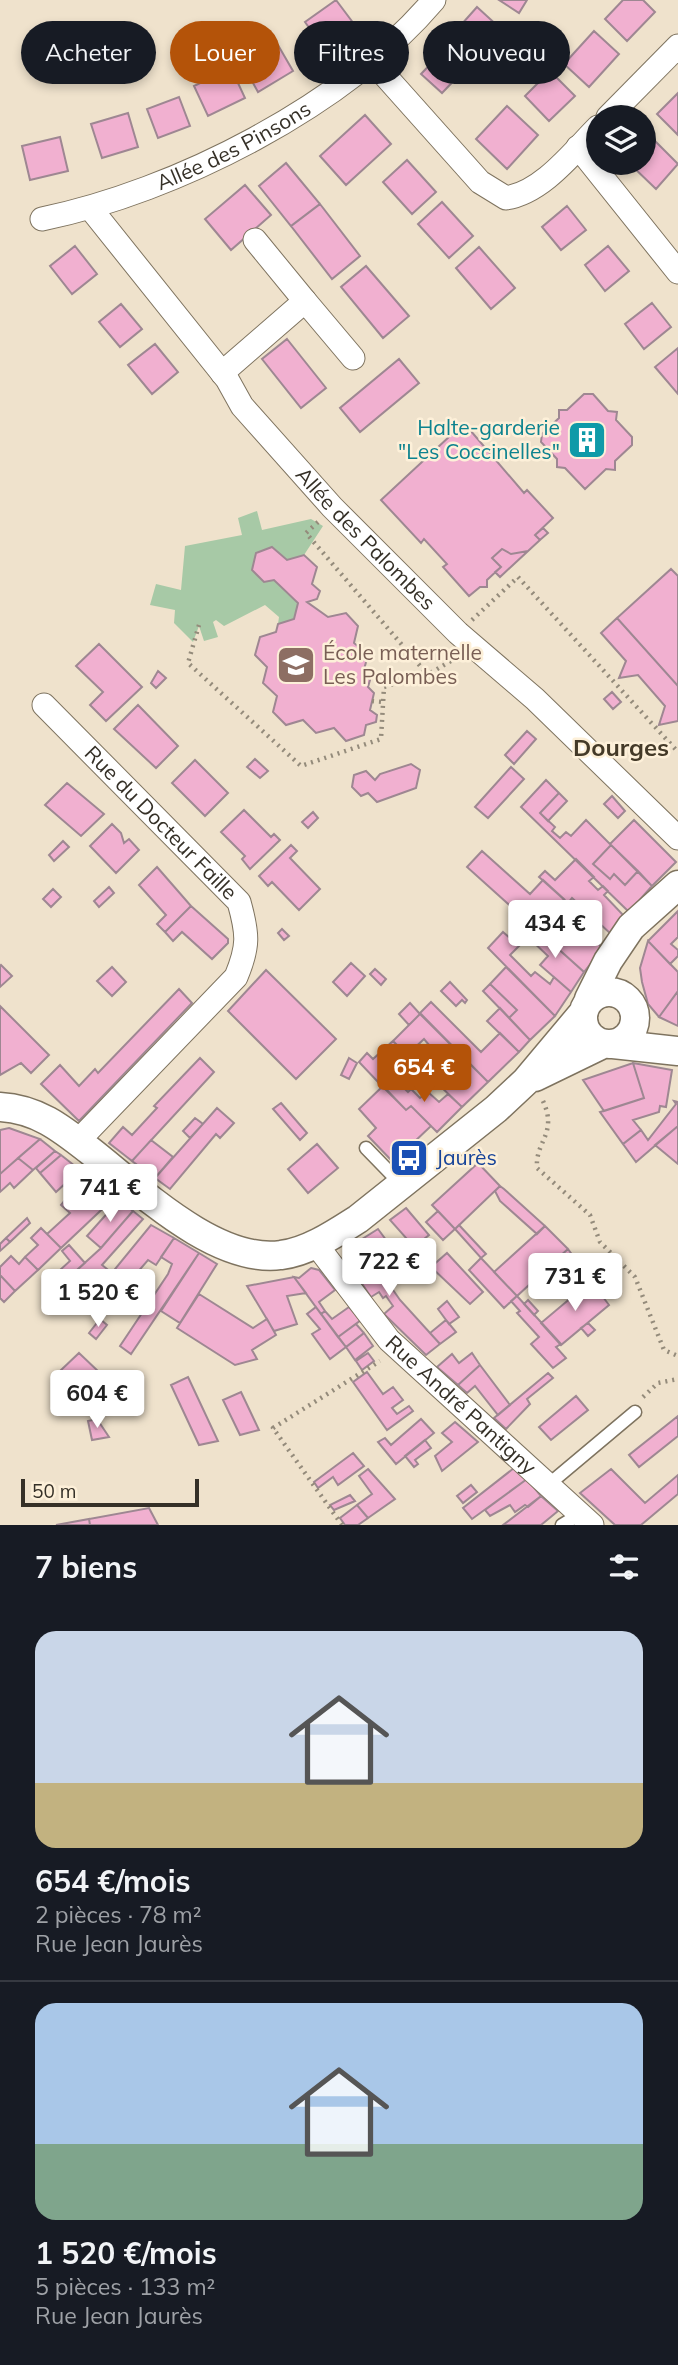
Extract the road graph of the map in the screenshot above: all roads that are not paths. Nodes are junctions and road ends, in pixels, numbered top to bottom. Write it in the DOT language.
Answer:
graph roads {
  1 [pos="434,0"];
  2 [pos="409,25"];
  3 [pos="678,46"];
  4 [pos="342,84"];
  5 [pos="393,84"];
  6 [pos="620,105"];
  7 [pos="586,139"];
  8 [pos="578,147"];
  9 [pos="91,209"];
  10 [pos="42,219"];
  11 [pos="255,240"];
  12 [pos="678,272"];
  13 [pos="305,301"];
  14 [pos="353,358"];
  15 [pos="222,373"];
  16 [pos="44,705"];
  17 [pos="678,838"];
  18 [pos="678,885"];
  19 [pos="647,915"];
  20 [pos="586,1006"];
  21 [pos="631,1007"];
  22 [pos="608,1044"];
  23 [pos="678,1048"];
  24 [pos="526,1081"];
  25 [pos="0,1107"];
  26 [pos="78,1141"];
  27 [pos="366,1148"];
  28 [pos="401,1185"];
  29 [pos="314,1243"];
  30 [pos="635,1412"];
  31 [pos="548,1485"];
  32 [pos="578,1521"];
  1 -- 2 [label="street, Allée des Pinsons"];
  3 -- 6 [label="street"];
  4 -- 9 [label="street, Allée des Pinsons"];
  5 -- 8 [label="street"];
  7 -- 8 [label="street"];
  8 -- 12 [label="street"];
  9 -- 10 [label="street, Allée des Pinsons"];
  9 -- 15 [label="street, Allée des Palombes"];
  11 -- 13 [label="street"];
  13 -- 14 [label="street"];
  13 -- 15 [label="street"];
  15 -- 17 [label="street, Allée des Palombes"];
  16 -- 26 [label="street, Rue du Docteur Faille"];
  18 -- 19 [label="street"];
  19 -- 20 [label="street"];
  19 -- 21 [label="street"];
  20 -- 21 [label="street"];
  20 -- 22 [label="street"];
  20 -- 24 [label="street"];
  21 -- 22 [label="street"];
  21 -- 23 [label="street"];
  22 -- 23 [label="street"];
  22 -- 24 [label="street"];
  24 -- 28 [label="street"];
  25 -- 26 [label="street"];
  26 -- 29 [label="street"];
  27 -- 28 [label="lane"];
  28 -- 29 [label="street"];
  29 -- 31 [label="street, Rue André Pantigny"];
  30 -- 31 [label="lane"];
  31 -- 32 [label="street, Rue André Pantigny"];
}
